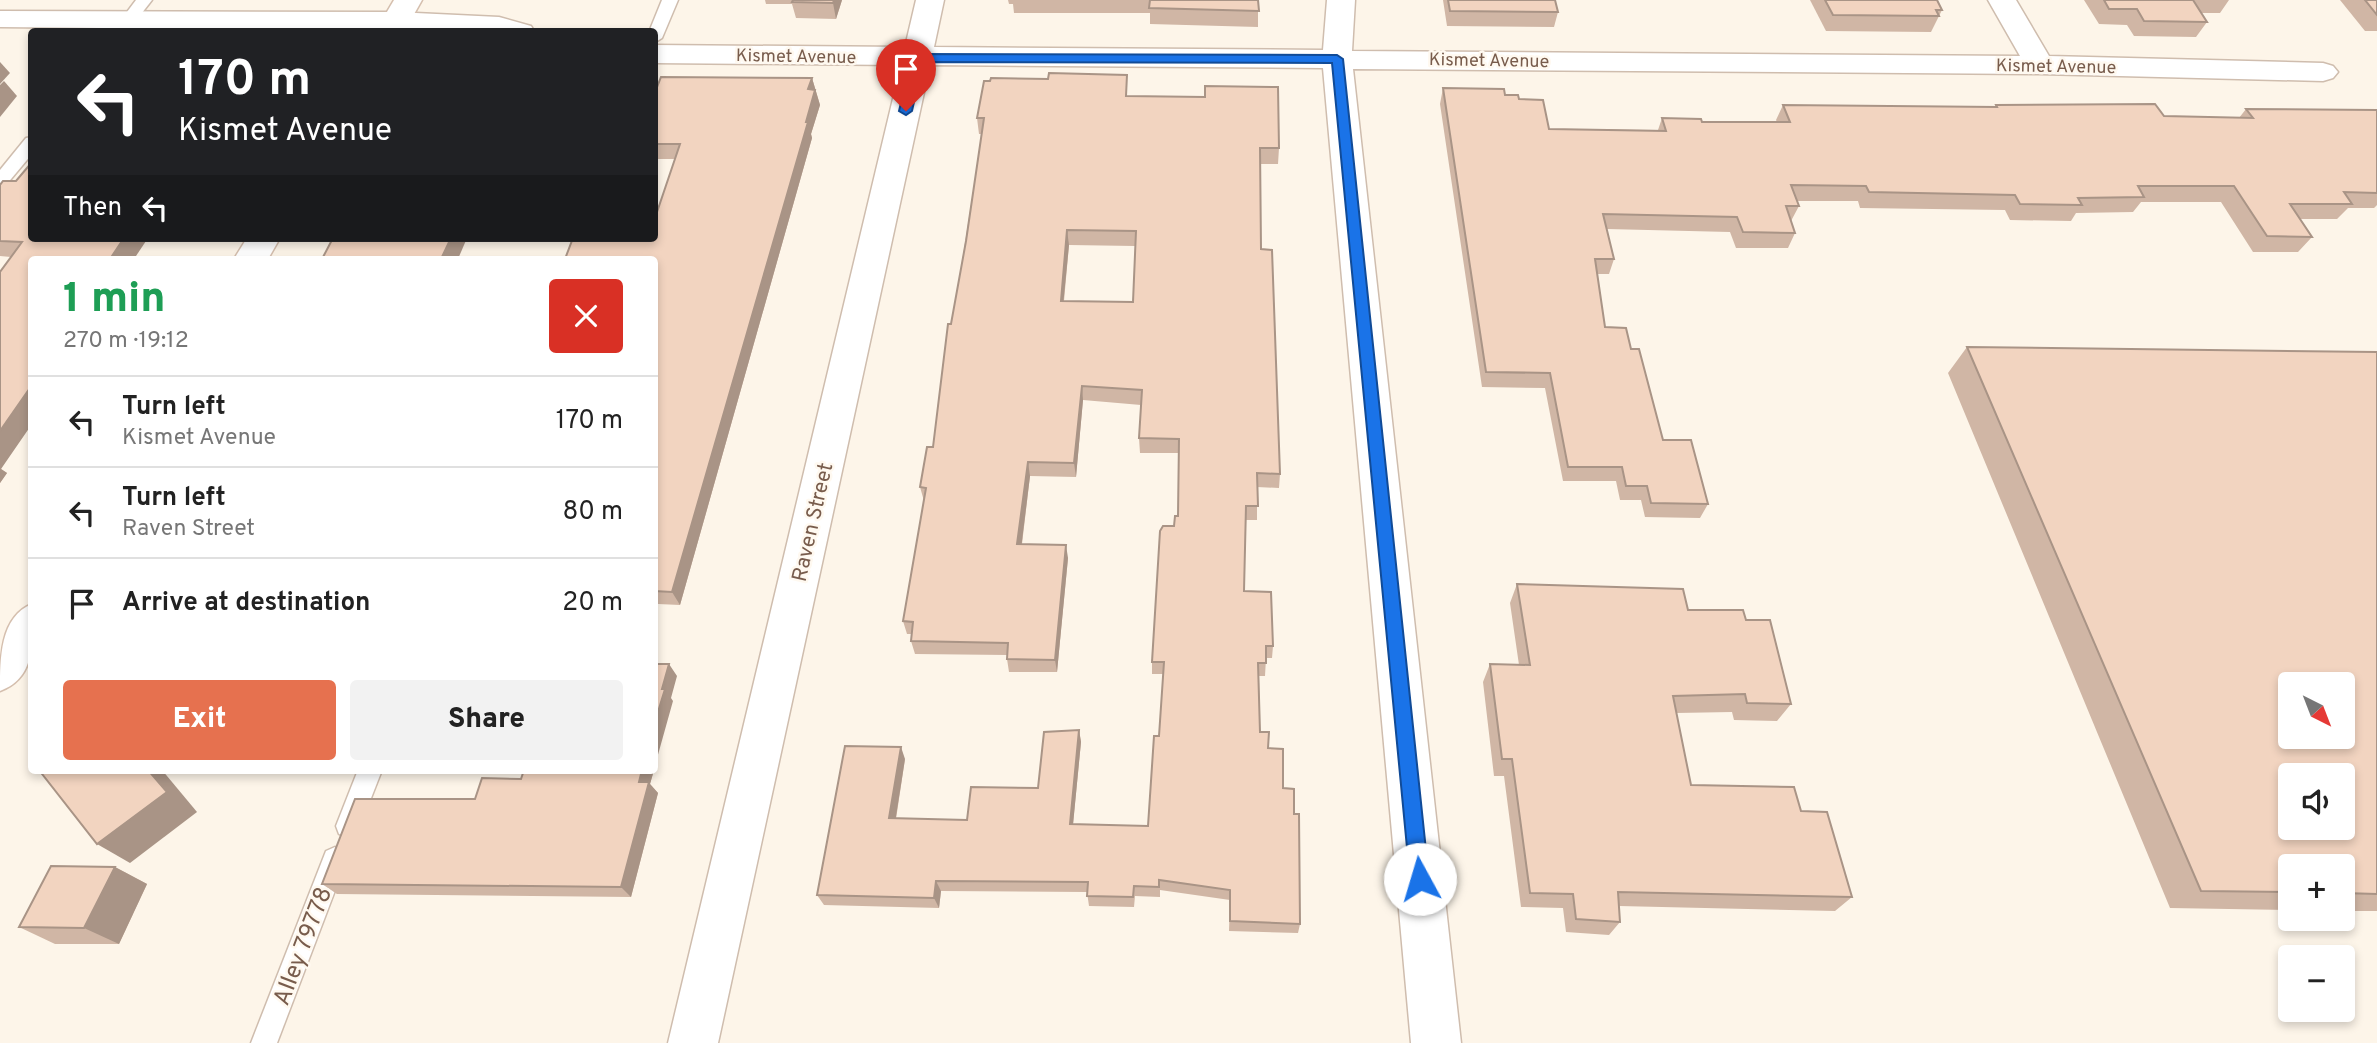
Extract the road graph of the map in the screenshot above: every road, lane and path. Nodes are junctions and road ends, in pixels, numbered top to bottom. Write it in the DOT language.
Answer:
graph roads {
  1 [pos="670,0"];
  2 [pos="930,0"];
  3 [pos="1341,0"];
  4 [pos="2002,0"];
  5 [pos="397,17"];
  6 [pos="130,18"];
  7 [pos="0,19"];
  8 [pos="506,28"];
  9 [pos="658,28"];
  10 [pos="658,54"];
  11 [pos="918,58"];
  12 [pos="1337,59"];
  13 [pos="2040,65"];
  14 [pos="2323,72"];
  15 [pos="28,147"];
  16 [pos="0,181"];
  17 [pos="28,628"];
  18 [pos="0,673"];
  19 [pos="368,774"];
  20 [pos="264,1043"];
  21 [pos="693,1043"];
  22 [pos="1436,1043"];
  1 -- 9 [label="lane"];
  2 -- 11 [label="street, Raven Street"];
  3 -- 12 [label="street"];
  4 -- 13 [label="street"];
  5 -- 6 [label="street"];
  5 -- 8 [label="street"];
  6 -- 7 [label="street"];
  10 -- 11 [label="street, Kismet Avenue"];
  11 -- 12 [label="street, Kismet Avenue"];
  11 -- 21 [label="street, Raven Street"];
  12 -- 13 [label="street, Kismet Avenue"];
  12 -- 22 [label="street"];
  13 -- 14 [label="street, Kismet Avenue"];
  15 -- 16 [label="lane"];
  17 -- 18 [label="street"];
  19 -- 20 [label="lane, Alley 79778"];
}
